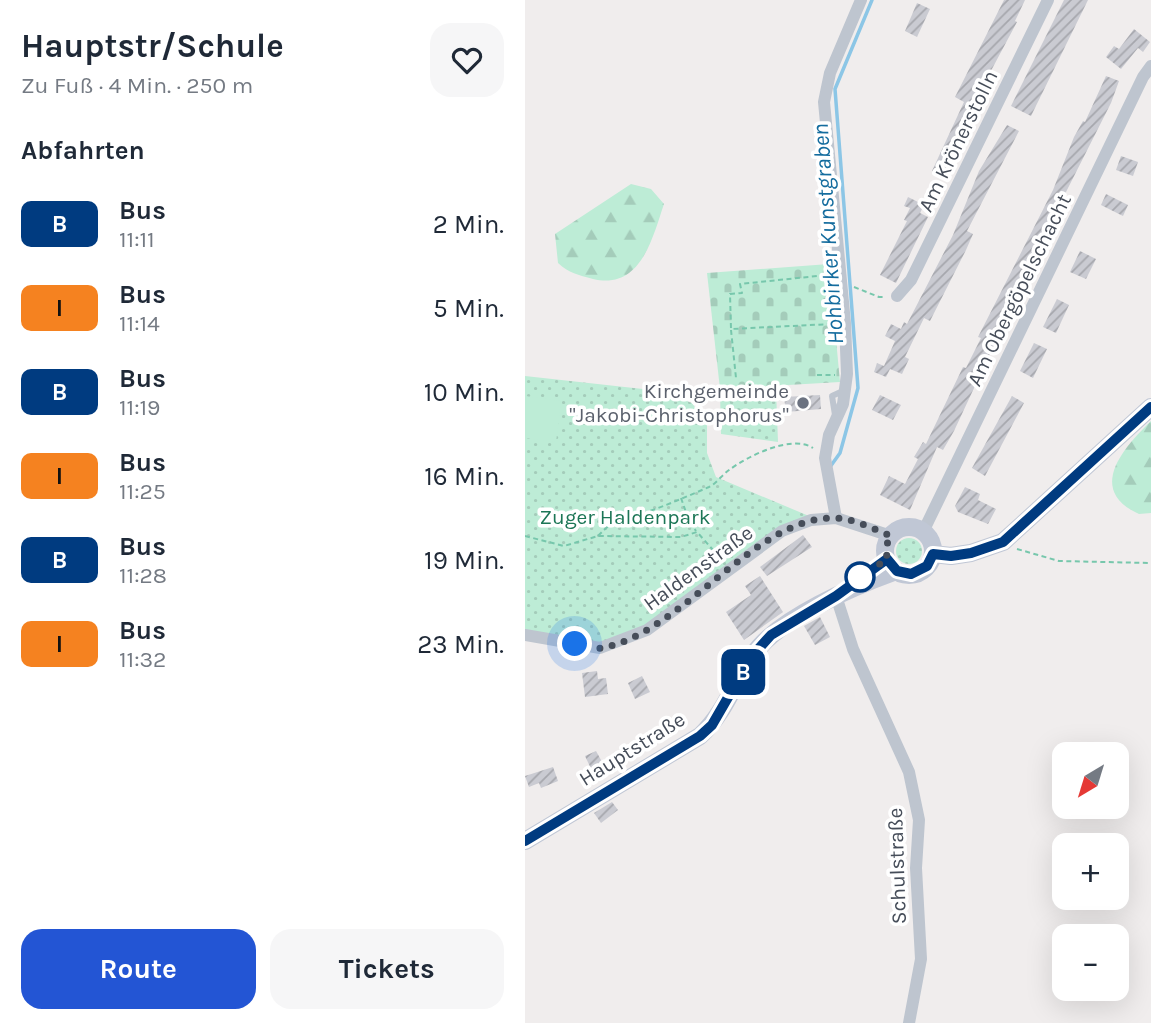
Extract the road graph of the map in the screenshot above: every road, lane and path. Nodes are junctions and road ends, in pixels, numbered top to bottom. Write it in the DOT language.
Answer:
graph roads {
  1 [pos="861,0"];
  2 [pos="1048,0"];
  3 [pos="1151,66"];
  4 [pos="852,286"];
  5 [pos="897,296"];
  6 [pos="839,323"];
  7 [pos="731,329"];
  8 [pos="847,374"];
  9 [pos="817,375"];
  10 [pos="736,378"];
  11 [pos="776,388"];
  12 [pos="720,391"];
  13 [pos="1151,407"];
  14 [pos="825,458"];
  15 [pos="680,497"];
  16 [pos="836,517"];
  17 [pos="697,532"];
  18 [pos="923,532"];
  19 [pos="525,536"];
  20 [pos="891,536"];
  21 [pos="598,537"];
  22 [pos="1007,539"];
  23 [pos="933,554"];
  24 [pos="1151,563"];
  25 [pos="892,565"];
  26 [pos="730,570"];
  27 [pos="836,596"];
  28 [pos="525,635"];
  29 [pos="525,841"];
  30 [pos="909,1023"];
  1 -- 6 [label="street"];
  2 -- 5 [label="street, Am Krönerstolln"];
  3 -- 18 [label="street, Am Obergöpelschacht"];
  4 -- 5 [label="path"];
  6 -- 7 [label="path"];
  6 -- 7 [label="path"];
  6 -- 8 [label="street"];
  7 -- 10 [label="path"];
  8 -- 9 [label="path"];
  8 -- 14 [label="street"];
  11 -- 12 [label="path"];
  13 -- 22 [label="street"];
  14 -- 15 [label="path"];
  14 -- 16 [label="street"];
  15 -- 17 [label="path"];
  15 -- 21 [label="path"];
  16 -- 20 [label="street, Haldenstraße"];
  16 -- 26 [label="street, Haldenstraße"];
  17 -- 21 [label="path"];
  17 -- 26 [label="path"];
  18 -- 20 [label="street"];
  18 -- 23 [label="street"];
  19 -- 21 [label="path"];
  20 -- 25 [label="street"];
  22 -- 23 [label="street"];
  22 -- 24 [label="path"];
  23 -- 25 [label="street"];
  25 -- 27 [label="street, Hauptstraße"];
  26 -- 28 [label="street, Haldenstraße"];
  27 -- 29 [label="street, Hauptstraße"];
  27 -- 30 [label="street, Schulstraße"];
}
